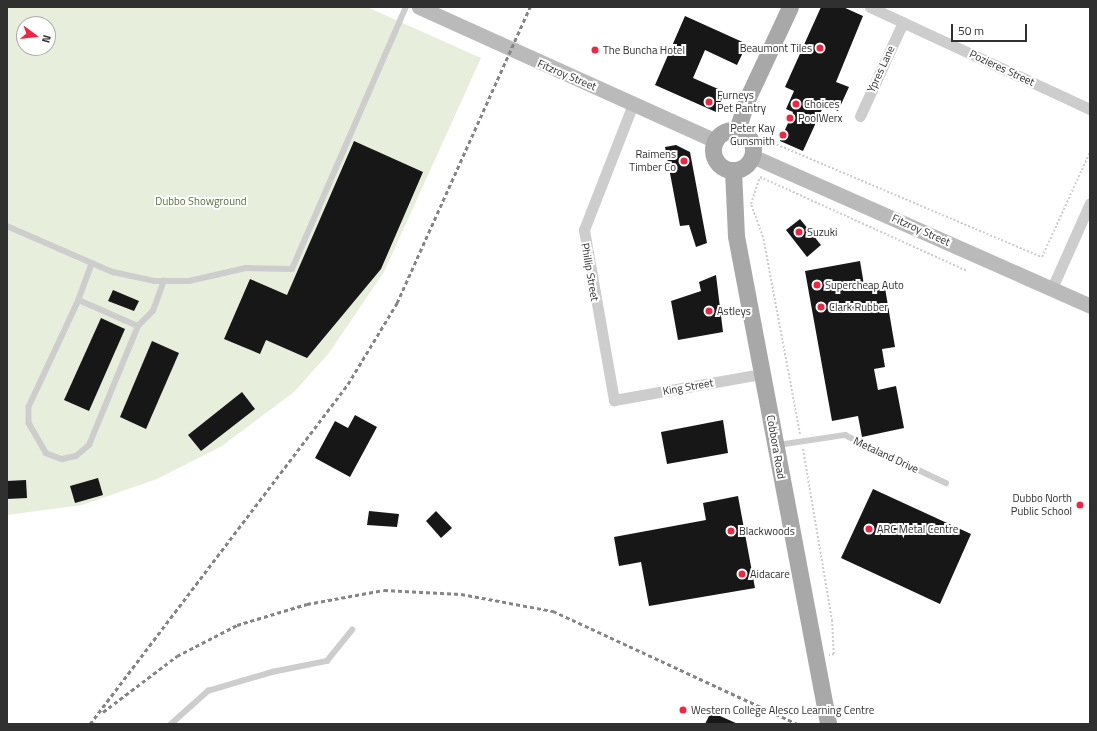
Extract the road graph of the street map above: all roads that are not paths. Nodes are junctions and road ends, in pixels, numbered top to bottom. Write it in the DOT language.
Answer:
graph roads {
  1 [pos="406,7"];
  2 [pos="419,7"];
  3 [pos="790,7"];
  4 [pos="870,7"];
  5 [pos="903,22"];
  6 [pos="633,104"];
  7 [pos="1090,109"];
  8 [pos="860,116"];
  9 [pos="737,130"];
  10 [pos="716,141"];
  11 [pos="752,156"];
  12 [pos="733,170"];
  13 [pos="1090,203"];
  14 [pos="7,226"];
  15 [pos="92,264"];
  16 [pos="164,281"];
  17 [pos="1052,288"];
  18 [pos="79,300"];
  19 [pos="1090,306"];
  20 [pos="138,326"];
  21 [pos="762,374"];
  22 [pos="614,400"];
  23 [pos="776,446"];
  24 [pos="946,483"];
  25 [pos="352,630"];
  26 [pos="171,724"];
  27 [pos="828,724"];
  1 -- 16 [label="lane"];
  2 -- 6 [label="street, Fitzroy Street"];
  3 -- 9 [label="main road"];
  4 -- 5 [label="street, Pozieres Street"];
  5 -- 7 [label="street, Pozieres Street"];
  5 -- 8 [label="street, Ypres Lane"];
  6 -- 10 [label="street, Fitzroy Street"];
  6 -- 22 [label="street, Phillip Street"];
  9 -- 10 [label="main road"];
  9 -- 11 [label="main road"];
  10 -- 12 [label="main road"];
  11 -- 12 [label="main road"];
  11 -- 17 [label="street, Fitzroy Street"];
  12 -- 21 [label="main road, Cobbora Road"];
  13 -- 17 [label="street"];
  14 -- 15 [label="lane"];
  15 -- 16 [label="lane"];
  15 -- 18 [label="lane"];
  16 -- 20 [label="lane"];
  17 -- 19 [label="street, Fitzroy Street"];
  18 -- 20 [label="lane"];
  18 -- 20 [label="lane"];
  21 -- 22 [label="street, King Street"];
  21 -- 23 [label="main road, Cobbora Road"];
  23 -- 24 [label="lane, Metaland Drive"];
  23 -- 27 [label="main road, Cobbora Road"];
  25 -- 26 [label="lane"];
}
